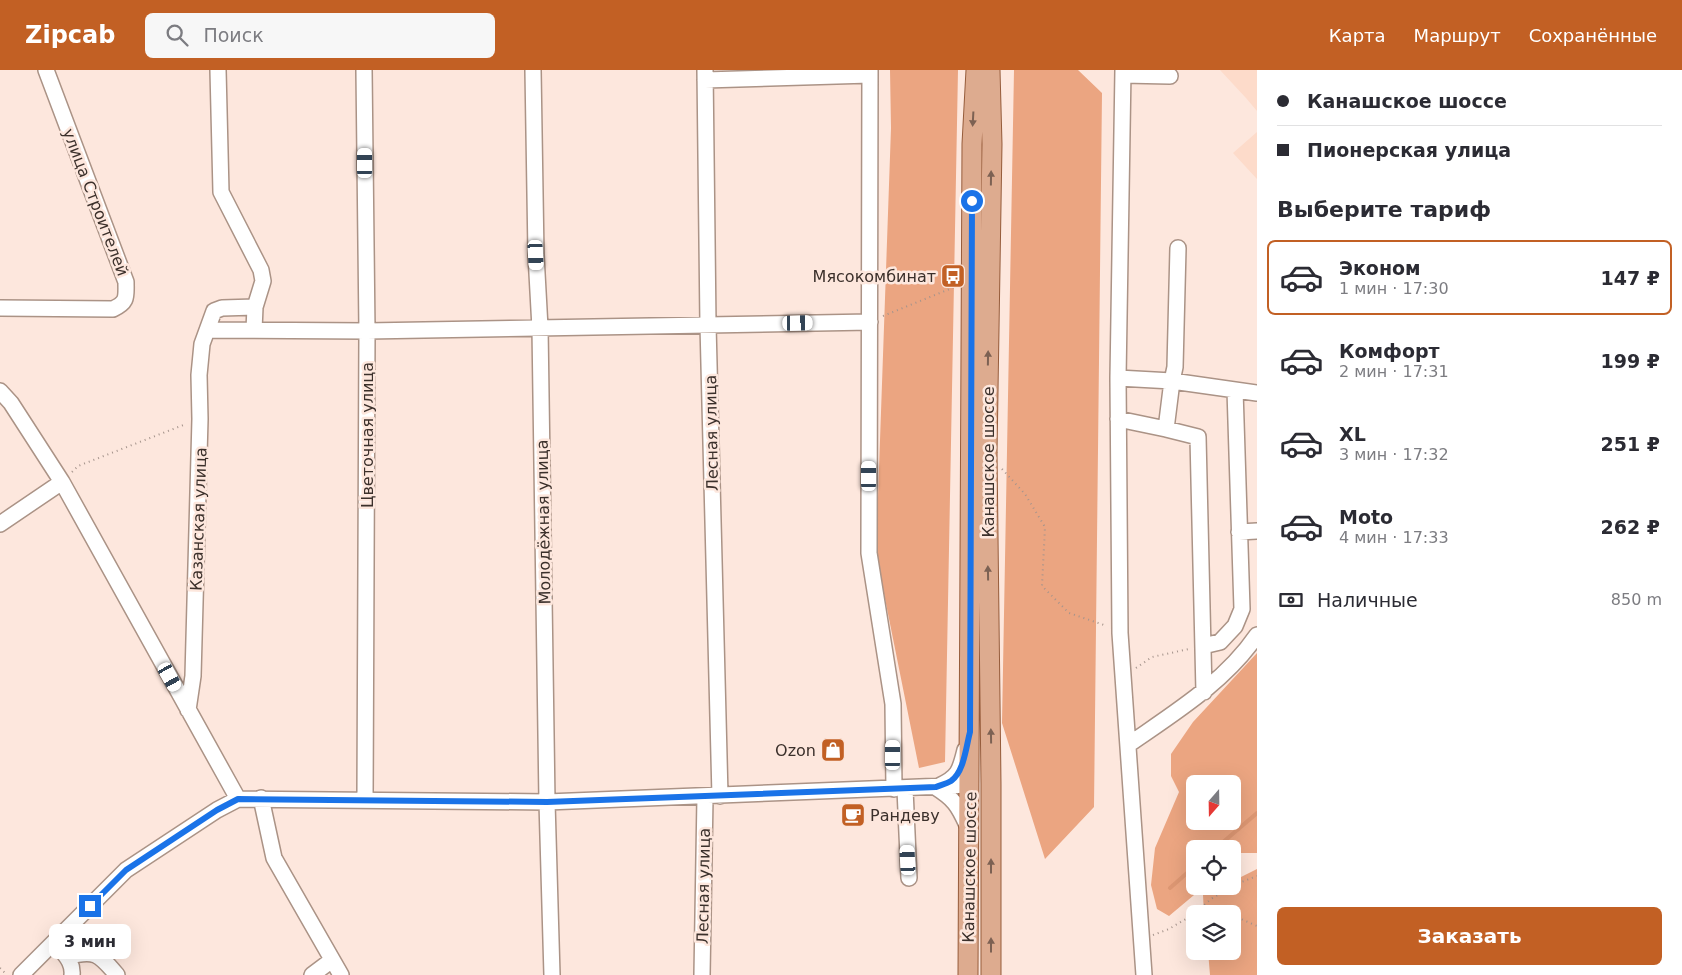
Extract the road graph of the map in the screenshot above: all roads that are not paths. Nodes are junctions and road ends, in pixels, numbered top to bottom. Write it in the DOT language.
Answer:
graph roads {
  1 [pos="46,70"];
  2 [pos="218,70"];
  3 [pos="364,70"];
  4 [pos="533,70"];
  5 [pos="976,70"];
  6 [pos="990,70"];
  7 [pos="870,73"];
  8 [pos="1123,73"];
  9 [pos="705,75"];
  10 [pos="1170,76"];
  11 [pos="1178,248"];
  12 [pos="0,308"];
  13 [pos="255,308"];
  14 [pos="870,322"];
  15 [pos="708,325"];
  16 [pos="540,328"];
  17 [pos="207,330"];
  18 [pos="254,330"];
  19 [pos="367,331"];
  20 [pos="1118,378"];
  21 [pos="1172,381"];
  22 [pos="1234,390"];
  23 [pos="0,391"];
  24 [pos="1257,393"];
  25 [pos="1118,419"];
  26 [pos="1166,429"];
  27 [pos="62,482"];
  28 [pos="0,524"];
  29 [pos="1257,531"];
  30 [pos="1239,532"];
  31 [pos="1257,635"];
  32 [pos="1203,646"];
  33 [pos="1204,692"];
  34 [pos="188,710"];
  35 [pos="970,732"];
  36 [pos="1128,745"];
  37 [pos="991,784"];
  38 [pos="970,785"];
  39 [pos="936,787"];
  40 [pos="899,789"];
  41 [pos="720,796"];
  42 [pos="705,797"];
  43 [pos="261,798"];
  44 [pos="238,799"];
  45 [pos="366,799"];
  46 [pos="547,802"];
  47 [pos="970,831"];
  48 [pos="909,878"];
  49 [pos="54,943"];
  50 [pos="67,957"];
  51 [pos="332,960"];
  52 [pos="21,975"];
  53 [pos="72,975"];
  54 [pos="116,975"];
  55 [pos="312,975"];
  56 [pos="341,975"];
  57 [pos="552,975"];
  58 [pos="702,975"];
  59 [pos="968,975"];
  60 [pos="991,975"];
  61 [pos="1144,975"];
  1 -- 12 [label="street, улица Строителей"];
  2 -- 13 [label="street"];
  3 -- 19 [label="street, Цветочная улица"];
  4 -- 16 [label="street, Молодёжная улица"];
  5 -- 35 [label="main road, Канашское шоссе, one-way"];
  37 -- 6 [label="main road, Канашское шоссе, one-way"];
  7 -- 9 [label="street"];
  7 -- 14 [label="street"];
  8 -- 10 [label="street"];
  8 -- 20 [label="street"];
  9 -- 15 [label="street, Лесная улица"];
  11 -- 21 [label="street"];
  13 -- 17 [label="street, Казанская улица"];
  13 -- 18 [label="street"];
  14 -- 15 [label="street"];
  14 -- 40 [label="street"];
  15 -- 16 [label="street"];
  15 -- 41 [label="street, Лесная улица"];
  16 -- 19 [label="street"];
  16 -- 46 [label="street, Молодёжная улица"];
  17 -- 18 [label="street"];
  17 -- 34 [label="street, Казанская улица"];
  18 -- 19 [label="street"];
  19 -- 45 [label="street, Цветочная улица"];
  20 -- 21 [label="street"];
  20 -- 25 [label="street"];
  21 -- 22 [label="street"];
  21 -- 26 [label="street"];
  22 -- 24 [label="street"];
  22 -- 30 [label="street"];
  23 -- 27 [label="street"];
  25 -- 26 [label="street"];
  25 -- 36 [label="street"];
  26 -- 32 [label="street"];
  27 -- 28 [label="street"];
  27 -- 34 [label="street"];
  29 -- 30 [label="street"];
  30 -- 32 [label="street"];
  31 -- 33 [label="street"];
  32 -- 33 [label="street"];
  33 -- 36 [label="street"];
  34 -- 44 [label="street"];
  35 -- 38 [label="main road, Канашское шоссе"];
  35 -- 39 [label="street"];
  36 -- 61 [label="street"];
  37 -- 38 [label="main road"];
  60 -- 37 [label="main road, Канашское шоссе, one-way"];
  38 -- 39 [label="street"];
  38 -- 47 [label="main road, Канашское шоссе"];
  39 -- 40 [label="street"];
  39 -- 47 [label="street"];
  40 -- 41 [label="street"];
  40 -- 48 [label="street"];
  41 -- 42 [label="street"];
  42 -- 46 [label="street"];
  42 -- 58 [label="street, Лесная улица"];
  43 -- 44 [label="street"];
  43 -- 45 [label="street"];
  43 -- 51 [label="street"];
  44 -- 49 [label="street"];
  45 -- 46 [label="street"];
  46 -- 57 [label="street, Молодёжная улица"];
  47 -- 59 [label="main road, Канашское шоссе"];
  49 -- 50 [label="street"];
  49 -- 52 [label="street"];
  50 -- 53 [label="street"];
  50 -- 54 [label="street"];
  51 -- 55 [label="street"];
  51 -- 56 [label="street"];
}
